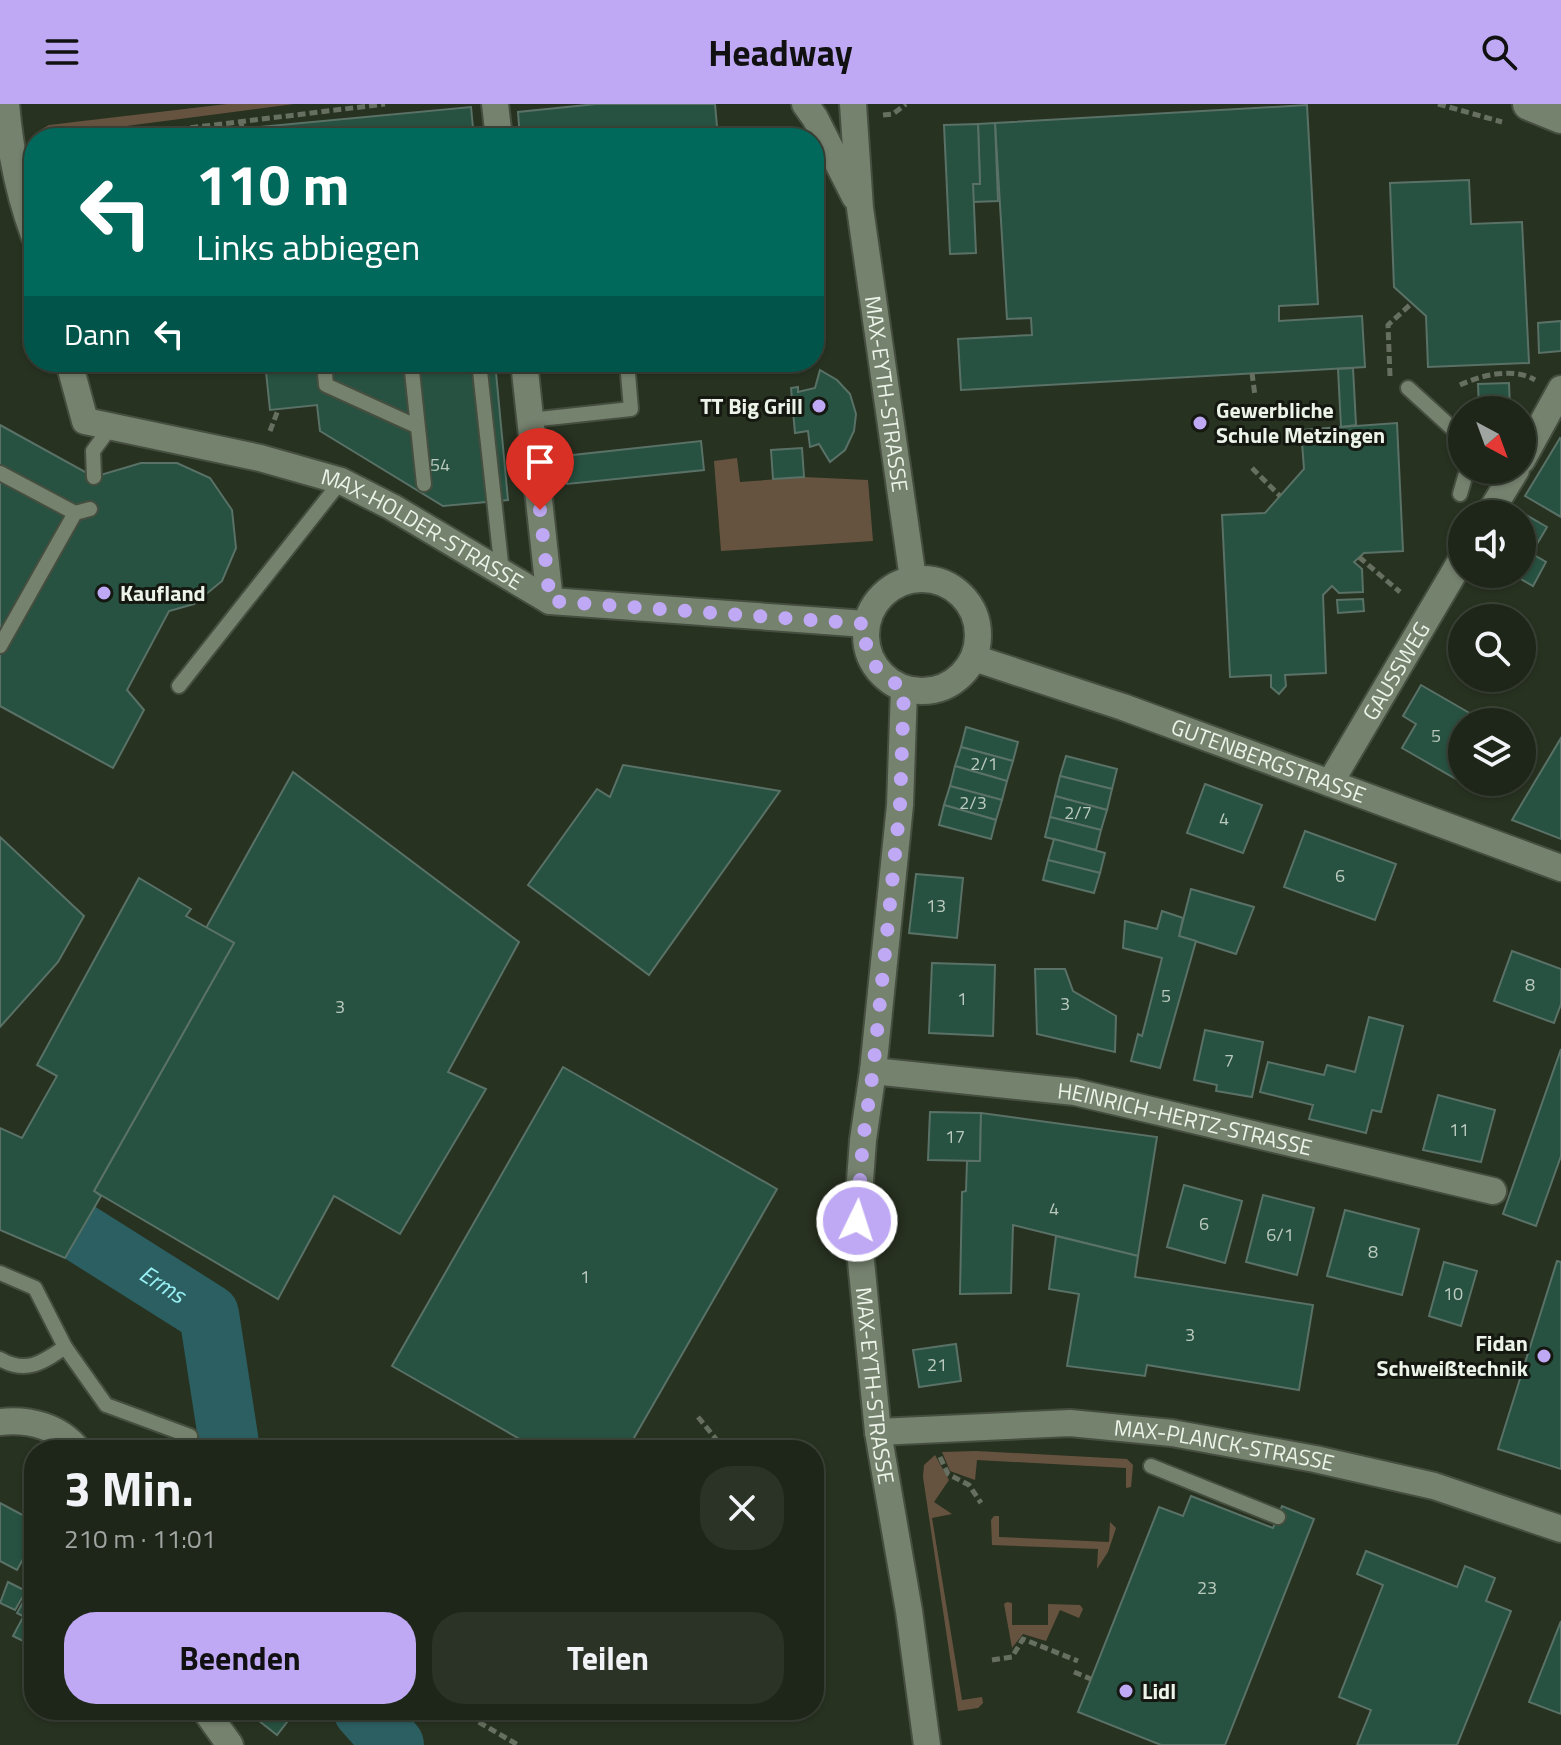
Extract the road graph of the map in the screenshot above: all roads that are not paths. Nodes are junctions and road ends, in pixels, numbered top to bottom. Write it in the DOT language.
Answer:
graph roads {
  1 [pos="6,104"];
  2 [pos="495,104"];
  3 [pos="812,109"];
  4 [pos="859,109"];
  5 [pos="1517,114"];
  6 [pos="1561,117"];
  7 [pos="498,128"];
  8 [pos="821,128"];
  9 [pos="824,134"];
  10 [pos="860,208"];
  11 [pos="24,210"];
  12 [pos="72,372"];
  13 [pos="325,372"];
  14 [pos="412,372"];
  15 [pos="480,372"];
  16 [pos="525,372"];
  17 [pos="628,372"];
  18 [pos="1550,386"];
  19 [pos="1408,388"];
  20 [pos="530,420"];
  21 [pos="1536,423"];
  22 [pos="1448,424"];
  23 [pos="416,426"];
  24 [pos="110,428"];
  25 [pos="0,473"];
  26 [pos="94,477"];
  27 [pos="341,481"];
  28 [pos="424,484"];
  29 [pos="1463,484"];
  30 [pos="1460,494"];
  31 [pos="502,572"];
  32 [pos="913,579"];
  33 [pos="1448,583"];
  34 [pos="550,601"];
  35 [pos="866,624"];
  36 [pos="0,646"];
  37 [pos="974,658"];
  38 [pos="179,686"];
  39 [pos="904,689"];
  40 [pos="1330,783"];
  41 [pos="1561,868"];
  42 [pos="873,1071"];
  43 [pos="1493,1191"];
  44 [pos="0,1273"];
  45 [pos="65,1347"];
  46 [pos="0,1359"];
  47 [pos="0,1422"];
  48 [pos="878,1432"];
  49 [pos="190,1436"];
  50 [pos="64,1440"];
  51 [pos="1151,1466"];
  52 [pos="1278,1517"];
  53 [pos="1561,1529"];
  54 [pos="212,1720"];
  55 [pos="230,1745"];
  56 [pos="927,1745"];
  1 -- 11 [label="street"];
  2 -- 7 [label="street"];
  3 -- 8 [label="street, MAX-EYTH-STRASSE"];
  4 -- 10 [label="street, MAX-EYTH-STRASSE"];
  5 -- 6 [label="street"];
  9 -- 10 [label="street, MAX-EYTH-STRASSE"];
  10 -- 32 [label="street, MAX-EYTH-STRASSE"];
  12 -- 24 [label="street, MAX-HOLDER-STRASSE"];
  13 -- 23 [label="lane"];
  14 -- 23 [label="lane"];
  15 -- 31 [label="lane"];
  16 -- 20 [label="street"];
  17 -- 20 [label="lane"];
  18 -- 21 [label="street"];
  19 -- 22 [label="lane"];
  20 -- 34 [label="street"];
  23 -- 28 [label="lane"];
  24 -- 26 [label="lane"];
  24 -- 27 [label="street, MAX-HOLDER-STRASSE"];
  25 -- 36 [label="lane"];
  27 -- 31 [label="street, MAX-HOLDER-STRASSE"];
  27 -- 38 [label="lane"];
  29 -- 30 [label="lane"];
  31 -- 34 [label="street, MAX-HOLDER-STRASSE"];
  32 -- 35 [label="street"];
  32 -- 37 [label="street"];
  33 -- 40 [label="street, GAUSSWEG"];
  34 -- 35 [label="street, MAX-HOLDER-STRASSE"];
  35 -- 39 [label="street"];
  37 -- 39 [label="street"];
  37 -- 40 [label="street, GUTENBERGSTRASSE"];
  39 -- 42 [label="street, MAX-EYTH-STRASSE"];
  40 -- 41 [label="street, GUTENBERGSTRASSE"];
  42 -- 43 [label="street, HEINRICH-HERTZ-STRASSE"];
  42 -- 48 [label="street, MAX-EYTH-STRASSE"];
  44 -- 45 [label="lane"];
  45 -- 46 [label="lane"];
  45 -- 49 [label="lane"];
  47 -- 50 [label="street"];
  48 -- 53 [label="street, MAX-PLANCK-STRASSE"];
  48 -- 56 [label="street, MAX-EYTH-STRASSE"];
  51 -- 52 [label="lane"];
  54 -- 55 [label="street"];
}
